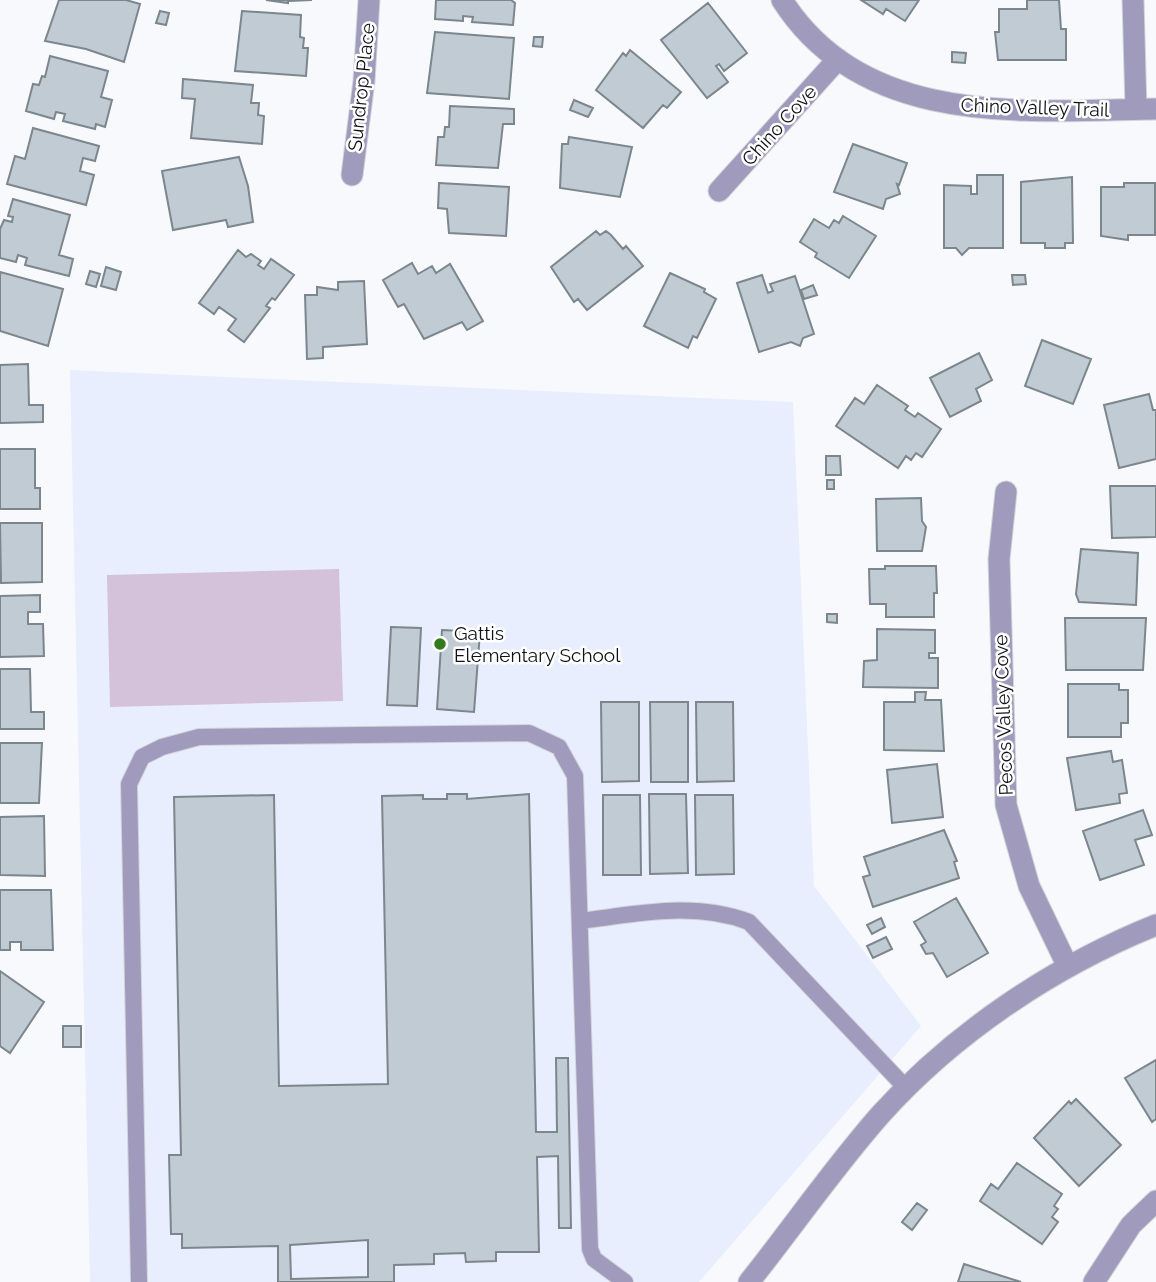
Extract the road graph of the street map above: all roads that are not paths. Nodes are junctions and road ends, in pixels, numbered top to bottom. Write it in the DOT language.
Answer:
graph roads {
  1 [pos="369,0"];
  2 [pos="782,0"];
  3 [pos="1133,0"];
  4 [pos="838,59"];
  5 [pos="1146,109"];
  6 [pos="352,175"];
  7 [pos="719,191"];
  8 [pos="1006,492"];
  9 [pos="580,921"];
  10 [pos="1156,925"];
  11 [pos="1068,967"];
  12 [pos="907,1089"];
  13 [pos="1156,1201"];
  14 [pos="139,1282"];
  15 [pos="625,1282"];
  16 [pos="749,1282"];
  17 [pos="1094,1282"];
  1 -- 6 [label="street, Sundrop Place"];
  2 -- 4 [label="street, Chino Valley Trail"];
  3 -- 5 [label="street"];
  4 -- 5 [label="street, Chino Valley Trail"];
  4 -- 7 [label="street, Chino Cove"];
  8 -- 11 [label="street, Pecos Valley Cove"];
  9 -- 12 [label="lane"];
  9 -- 14 [label="lane"];
  9 -- 15 [label="lane"];
  10 -- 11 [label="street"];
  11 -- 12 [label="street"];
  12 -- 16 [label="street"];
  13 -- 17 [label="street"];
}
